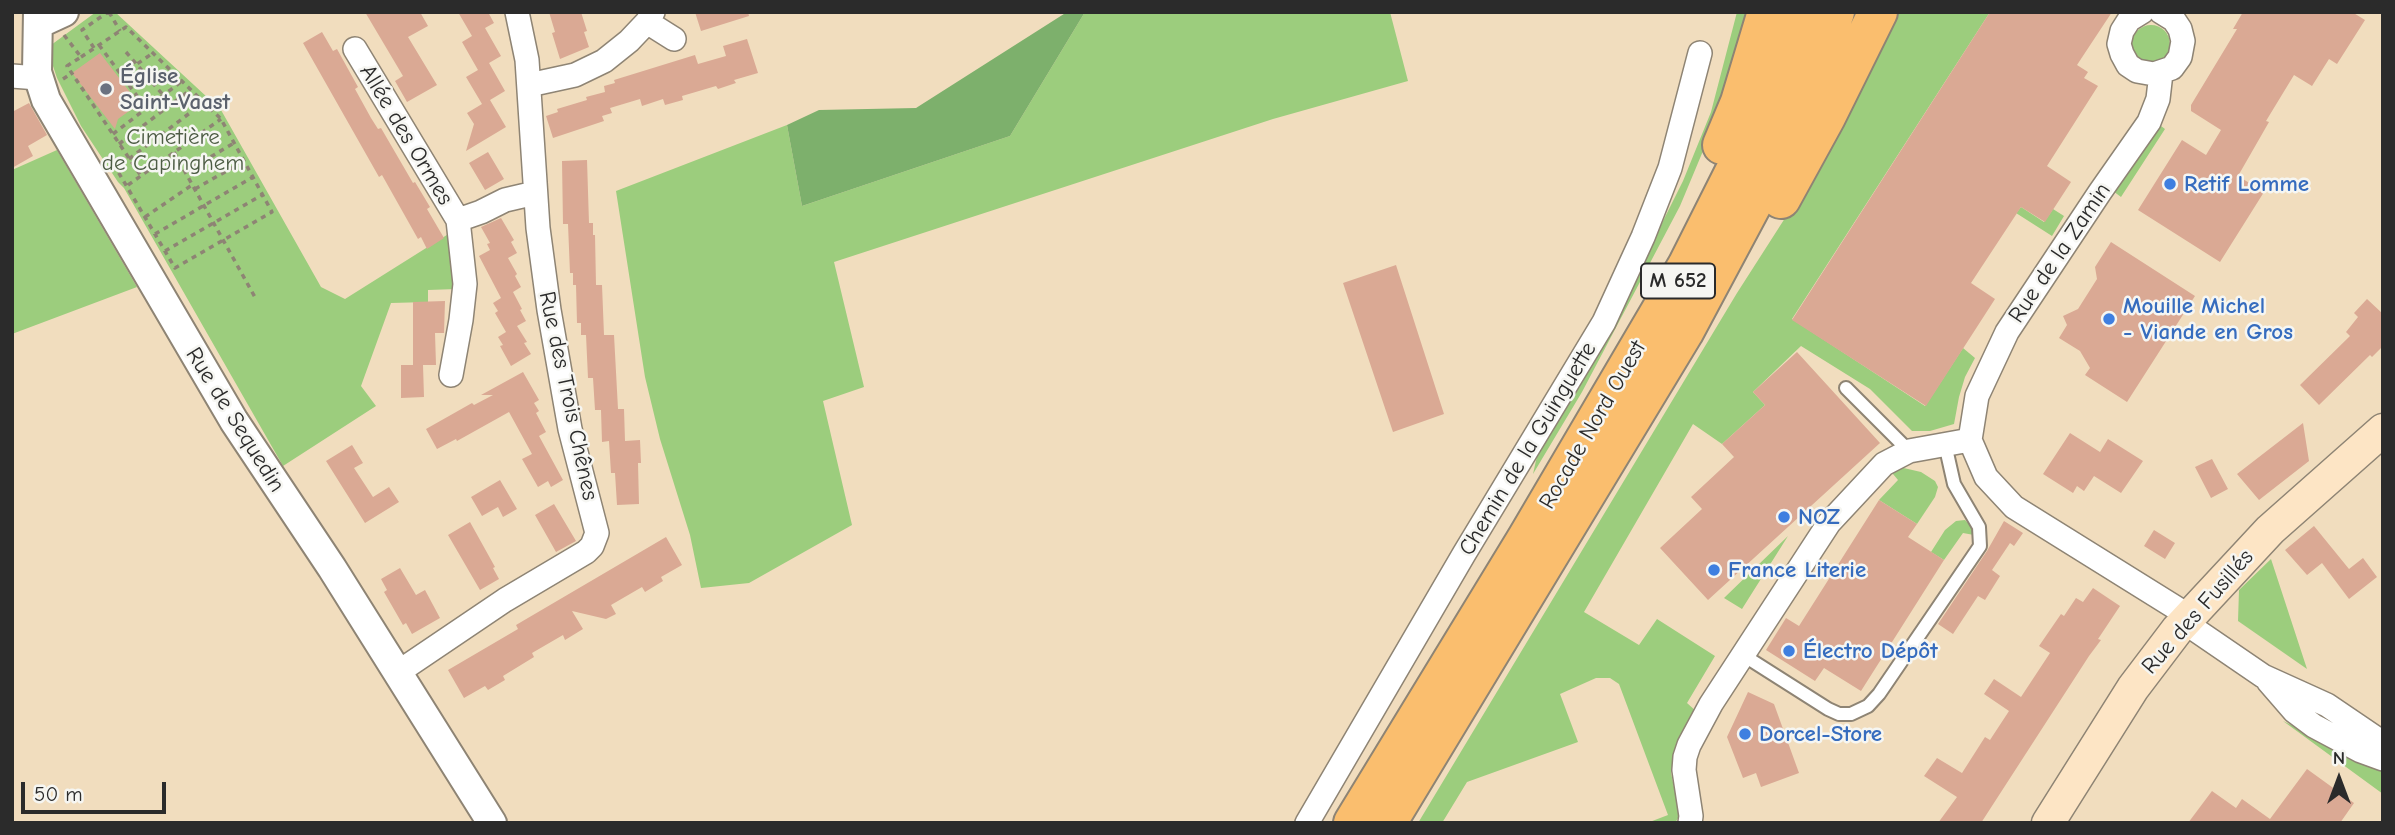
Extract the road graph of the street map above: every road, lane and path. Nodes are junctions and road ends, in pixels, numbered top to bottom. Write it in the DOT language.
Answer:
graph roads {
  1 [pos="64,12"];
  2 [pos="109,12"];
  3 [pos="517,12"];
  4 [pos="1767,12"];
  5 [pos="1805,12"];
  6 [pos="1835,12"];
  7 [pos="1878,12"];
  8 [pos="2142,12"];
  9 [pos="2167,14"];
  10 [pos="650,17"];
  11 [pos="38,23"];
  12 [pos="121,30"];
  13 [pos="674,39"];
  14 [pos="99,45"];
  15 [pos="94,48"];
  16 [pos="355,49"];
  17 [pos="126,52"];
  18 [pos="153,53"];
  19 [pos="1700,53"];
  20 [pos="81,57"];
  21 [pos="137,64"];
  22 [pos="2161,73"];
  23 [pos="121,75"];
  24 [pos="25,77"];
  25 [pos="182,81"];
  26 [pos="529,85"];
  27 [pos="190,89"];
  28 [pos="164,95"];
  29 [pos="204,103"];
  30 [pos="171,104"];
  31 [pos="146,109"];
  32 [pos="221,119"];
  33 [pos="113,134"];
  34 [pos="120,144"];
  35 [pos="234,144"];
  36 [pos="174,152"];
  37 [pos="129,159"];
  38 [pos="244,161"];
  39 [pos="185,172"];
  40 [pos="141,176"];
  41 [pos="253,177"];
  42 [pos="193,187"];
  43 [pos="116,192"];
  44 [pos="535,192"];
  45 [pos="262,195"];
  46 [pos="204,206"];
  47 [pos="145,217"];
  48 [pos="458,220"];
  49 [pos="214,223"];
  50 [pos="155,234"];
  51 [pos="223,240"];
  52 [pos="165,251"];
  53 [pos="256,299"];
  54 [pos="451,375"];
  55 [pos="1846,388"];
  56 [pos="1640,406"];
  57 [pos="2383,430"];
  58 [pos="1970,440"];
  59 [pos="1945,444"];
  60 [pos="1909,451"];
  61 [pos="1527,538"];
  62 [pos="2187,619"];
  63 [pos="1743,655"];
  64 [pos="397,673"];
  65 [pos="2263,676"];
  66 [pos="2383,743"];
  67 [pos="2383,759"];
  68 [pos="492,823"];
  69 [pos="1307,823"];
  70 [pos="1353,823"];
  71 [pos="1387,823"];
  72 [pos="1690,823"];
  73 [pos="2048,823"];
  1 -- 11 [label="street"];
  2 -- 12 [label="path"];
  2 -- 15 [label="path"];
  3 -- 26 [label="street, Rue des Trois Chênes"];
  4 -- 61 [label="highway"];
  5 -- 61 [label="highway, Rocade Nord Ouest / M 652"];
  6 -- 56 [label="highway, Rocade Nord Ouest / M 652"];
  7 -- 56 [label="highway"];
  8 -- 22 [label="street"];
  9 -- 22 [label="street, Rue de la Zamin"];
  10 -- 13 [label="street"];
  10 -- 26 [label="street"];
  11 -- 20 [label="path"];
  11 -- 24 [label="street, Rue de Sequedin"];
  12 -- 14 [label="path"];
  12 -- 18 [label="path"];
  14 -- 15 [label="path"];
  14 -- 23 [label="path"];
  15 -- 20 [label="path"];
  16 -- 48 [label="street, Allée des Ormes"];
  17 -- 21 [label="path"];
  18 -- 21 [label="path"];
  18 -- 25 [label="path"];
  19 -- 69 [label="street, Chemin de la Guinguette"];
  20 -- 33 [label="path"];
  21 -- 23 [label="path"];
  21 -- 28 [label="path"];
  22 -- 58 [label="street, Rue de la Zamin"];
  23 -- 31 [label="path"];
  24 -- 43 [label="street, Rue de Sequedin"];
  25 -- 27 [label="path"];
  25 -- 28 [label="path"];
  26 -- 44 [label="street, Rue des Trois Chênes"];
  27 -- 29 [label="path"];
  27 -- 30 [label="path"];
  28 -- 30 [label="path"];
  28 -- 31 [label="path"];
  29 -- 32 [label="path"];
  29 -- 37 [label="path"];
  30 -- 34 [label="path"];
  31 -- 33 [label="path"];
  32 -- 35 [label="path"];
  32 -- 36 [label="path"];
  33 -- 34 [label="path"];
  34 -- 37 [label="path"];
  35 -- 38 [label="path"];
  35 -- 39 [label="path"];
  36 -- 39 [label="path"];
  36 -- 40 [label="path"];
  37 -- 40 [label="path"];
  38 -- 41 [label="path"];
  38 -- 42 [label="path"];
  39 -- 42 [label="path"];
  40 -- 43 [label="path"];
  41 -- 45 [label="path"];
  41 -- 46 [label="path"];
  42 -- 46 [label="path"];
  42 -- 47 [label="path"];
  43 -- 47 [label="path"];
  43 -- 64 [label="street, Rue de Sequedin"];
  44 -- 48 [label="street, Allée des Ormes"];
  44 -- 64 [label="street, Rue des Trois Chênes"];
  45 -- 49 [label="path"];
  45 -- 51 [label="path"];
  46 -- 49 [label="path"];
  46 -- 50 [label="path"];
  47 -- 50 [label="path"];
  48 -- 54 [label="street, Allée des Ormes"];
  49 -- 51 [label="path"];
  49 -- 52 [label="path"];
  50 -- 52 [label="path"];
  51 -- 52 [label="path"];
  51 -- 53 [label="path"];
  55 -- 60 [label="lane"];
  56 -- 71 [label="highway, Rocade Nord Ouest / M 652"];
  57 -- 62 [label="main road, Rue des Fusillés"];
  58 -- 59 [label="street"];
  58 -- 62 [label="street"];
  59 -- 60 [label="street"];
  59 -- 63 [label="lane"];
  60 -- 63 [label="street"];
  61 -- 70 [label="highway, Rocade Nord Ouest / M 652"];
  62 -- 65 [label="street"];
  62 -- 73 [label="main road, Rue des Fusillés"];
  63 -- 72 [label="street"];
  64 -- 68 [label="street, Rue de Sequedin"];
  65 -- 66 [label="street"];
  65 -- 67 [label="street"];
}
